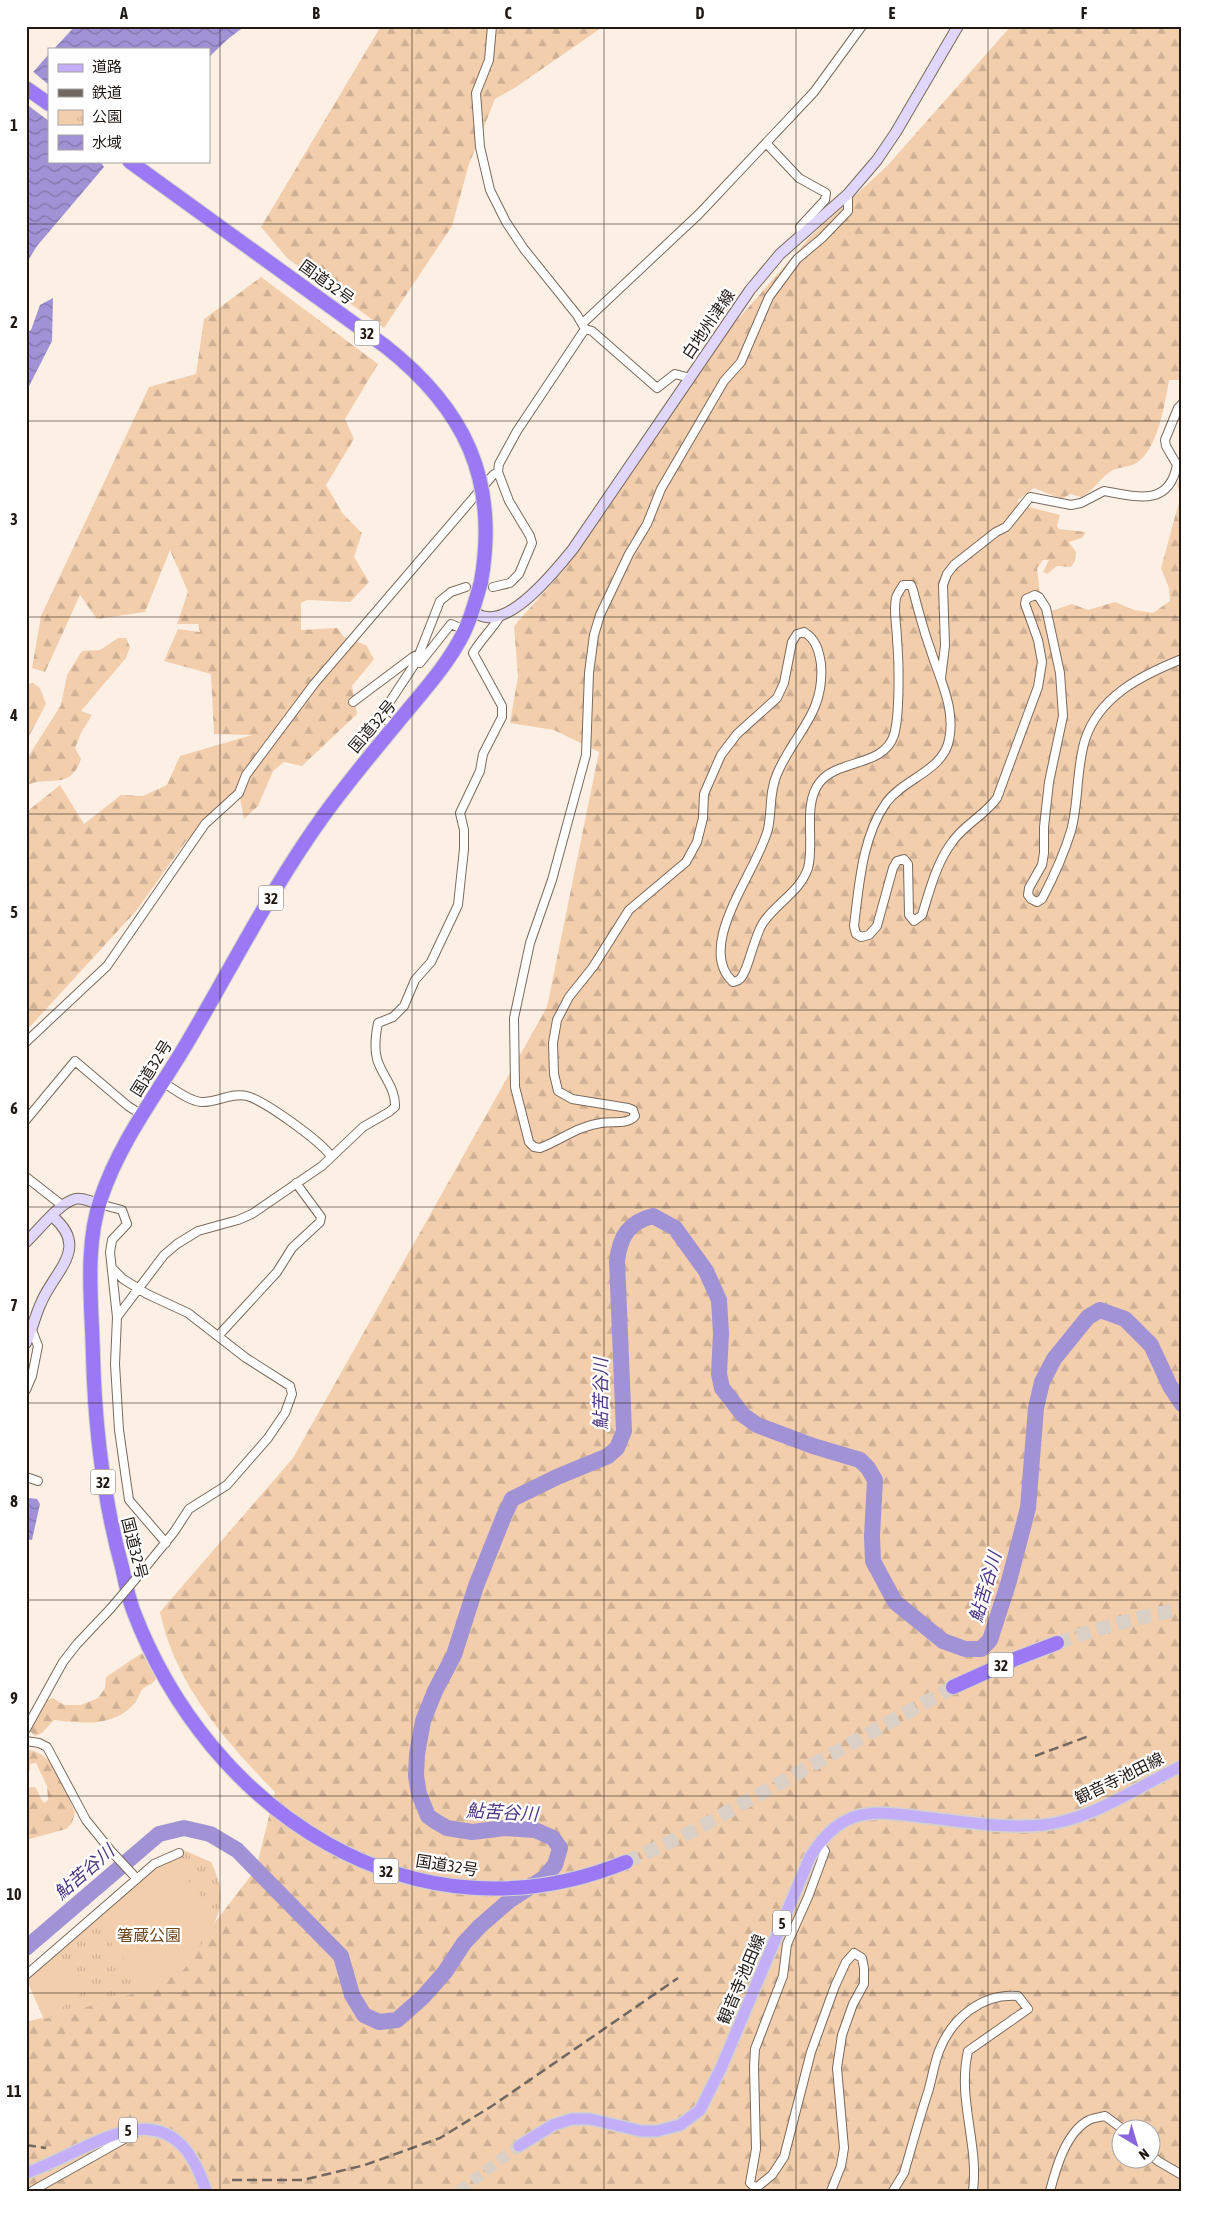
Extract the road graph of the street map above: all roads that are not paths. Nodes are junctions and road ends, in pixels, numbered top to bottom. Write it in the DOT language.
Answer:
graph roads {
  1 [pos="492,26"];
  2 [pos="862,26"];
  3 [pos="958,26"];
  4 [pos="26,88"];
  5 [pos="48,103"];
  6 [pos="766,143"];
  7 [pos="130,162"];
  8 [pos="848,194"];
  9 [pos="801,235"];
  10 [pos="584,326"];
  11 [pos="690,378"];
  12 [pos="1182,404"];
  13 [pos="498,472"];
  14 [pos="487,584"];
  15 [pos="466,587"];
  16 [pos="473,612"];
  17 [pos="500,616"];
  18 [pos="465,630"];
  19 [pos="417,658"];
  20 [pos="1182,659"];
  21 [pos="941,680"];
  22 [pos="353,702"];
  23 [pos="394,727"];
  24 [pos="26,1042"];
  25 [pos="164,1083"];
  26 [pos="142,1115"];
  27 [pos="26,1120"];
  28 [pos="331,1156"];
  29 [pos="26,1177"];
  30 [pos="296,1184"];
  31 [pos="98,1204"];
  32 [pos="62,1206"];
  33 [pos="52,1216"];
  34 [pos="26,1242"];
  35 [pos="112,1268"];
  36 [pos="138,1289"];
  37 [pos="117,1317"];
  38 [pos="32,1330"];
  39 [pos="219,1335"];
  40 [pos="26,1343"];
  41 [pos="26,1390"];
  42 [pos="26,1477"];
  43 [pos="38,1480"];
  44 [pos="166,1543"];
  45 [pos="1057,1643"];
  46 [pos="958,1685"];
  47 [pos="26,1729"];
  48 [pos="26,1741"];
  49 [pos="1182,1766"];
  50 [pos="819,1843"];
  51 [pos="179,1853"];
  52 [pos="626,1862"];
  53 [pos="136,1878"];
  54 [pos="26,1974"];
  55 [pos="1110,2120"];
  56 [pos="141,2129"];
  57 [pos="519,2146"];
  58 [pos="1160,2162"];
  59 [pos="26,2173"];
  60 [pos="1182,2175"];
  61 [pos="32,2191"];
  62 [pos="206,2191"];
  63 [pos="831,2191"];
  64 [pos="893,2191"];
  65 [pos="974,2191"];
  66 [pos="1050,2191"];
  1 -- 10 [label="street"];
  2 -- 6 [label="street"];
  3 -- 8 [label="main road, 白地州津線"];
  4 -- 5 [label="highway"];
  6 -- 9 [label="street"];
  6 -- 10 [label="street"];
  7 -- 14 [label="highway, 国道32号 / 32, bridge"];
  8 -- 9 [label="main road, 白地州津線"];
  8 -- 21 [label="street"];
  9 -- 11 [label="main road, 白地州津線"];
  10 -- 11 [label="street"];
  10 -- 13 [label="street"];
  11 -- 17 [label="main road, 白地州津線"];
  12 -- 21 [label="street"];
  13 -- 14 [label="street"];
  13 -- 24 [label="street"];
  14 -- 16 [label="highway, 国道32号 / 32"];
  15 -- 19 [label="street"];
  16 -- 17 [label="main road"];
  16 -- 18 [label="highway, 国道32号 / 32"];
  17 -- 28 [label="street"];
  18 -- 19 [label="street"];
  18 -- 23 [label="highway, 国道32号 / 32"];
  19 -- 22 [label="street"];
  19 -- 23 [label="street"];
  20 -- 21 [label="street"];
  23 -- 25 [label="highway, 国道32号 / 32"];
  25 -- 26 [label="highway, 国道32号 / 32"];
  25 -- 28 [label="street"];
  26 -- 27 [label="street"];
  26 -- 31 [label="highway, 国道32号 / 32"];
  28 -- 30 [label="street"];
  29 -- 32 [label="street"];
  30 -- 36 [label="street"];
  30 -- 39 [label="street"];
  31 -- 32 [label="main road"];
  31 -- 35 [label="street"];
  31 -- 52 [label="highway, 国道32号 / 32"];
  32 -- 33 [label="main road"];
  33 -- 34 [label="main road"];
  33 -- 38 [label="main road"];
  35 -- 36 [label="street"];
  35 -- 37 [label="street"];
  36 -- 37 [label="street"];
  36 -- 39 [label="street"];
  37 -- 44 [label="street"];
  38 -- 40 [label="main road"];
  38 -- 41 [label="street"];
  39 -- 44 [label="street"];
  42 -- 43 [label="street"];
  44 -- 47 [label="street, bridge"];
  45 -- 46 [label="highway, 32"];
  48 -- 53 [label="street"];
  49 -- 50 [label="main road, 観音寺池田線 / 5"];
  50 -- 57 [label="main road, 観音寺池田線 / 5"];
  50 -- 63 [label="street"];
  51 -- 53 [label="street"];
  53 -- 54 [label="street"];
  55 -- 66 [label="street"];
  56 -- 59 [label="main road, 5"];
  56 -- 61 [label="street"];
  56 -- 62 [label="main road, 5"];
  58 -- 60 [label="street"];
  64 -- 65 [label="street"];
}
